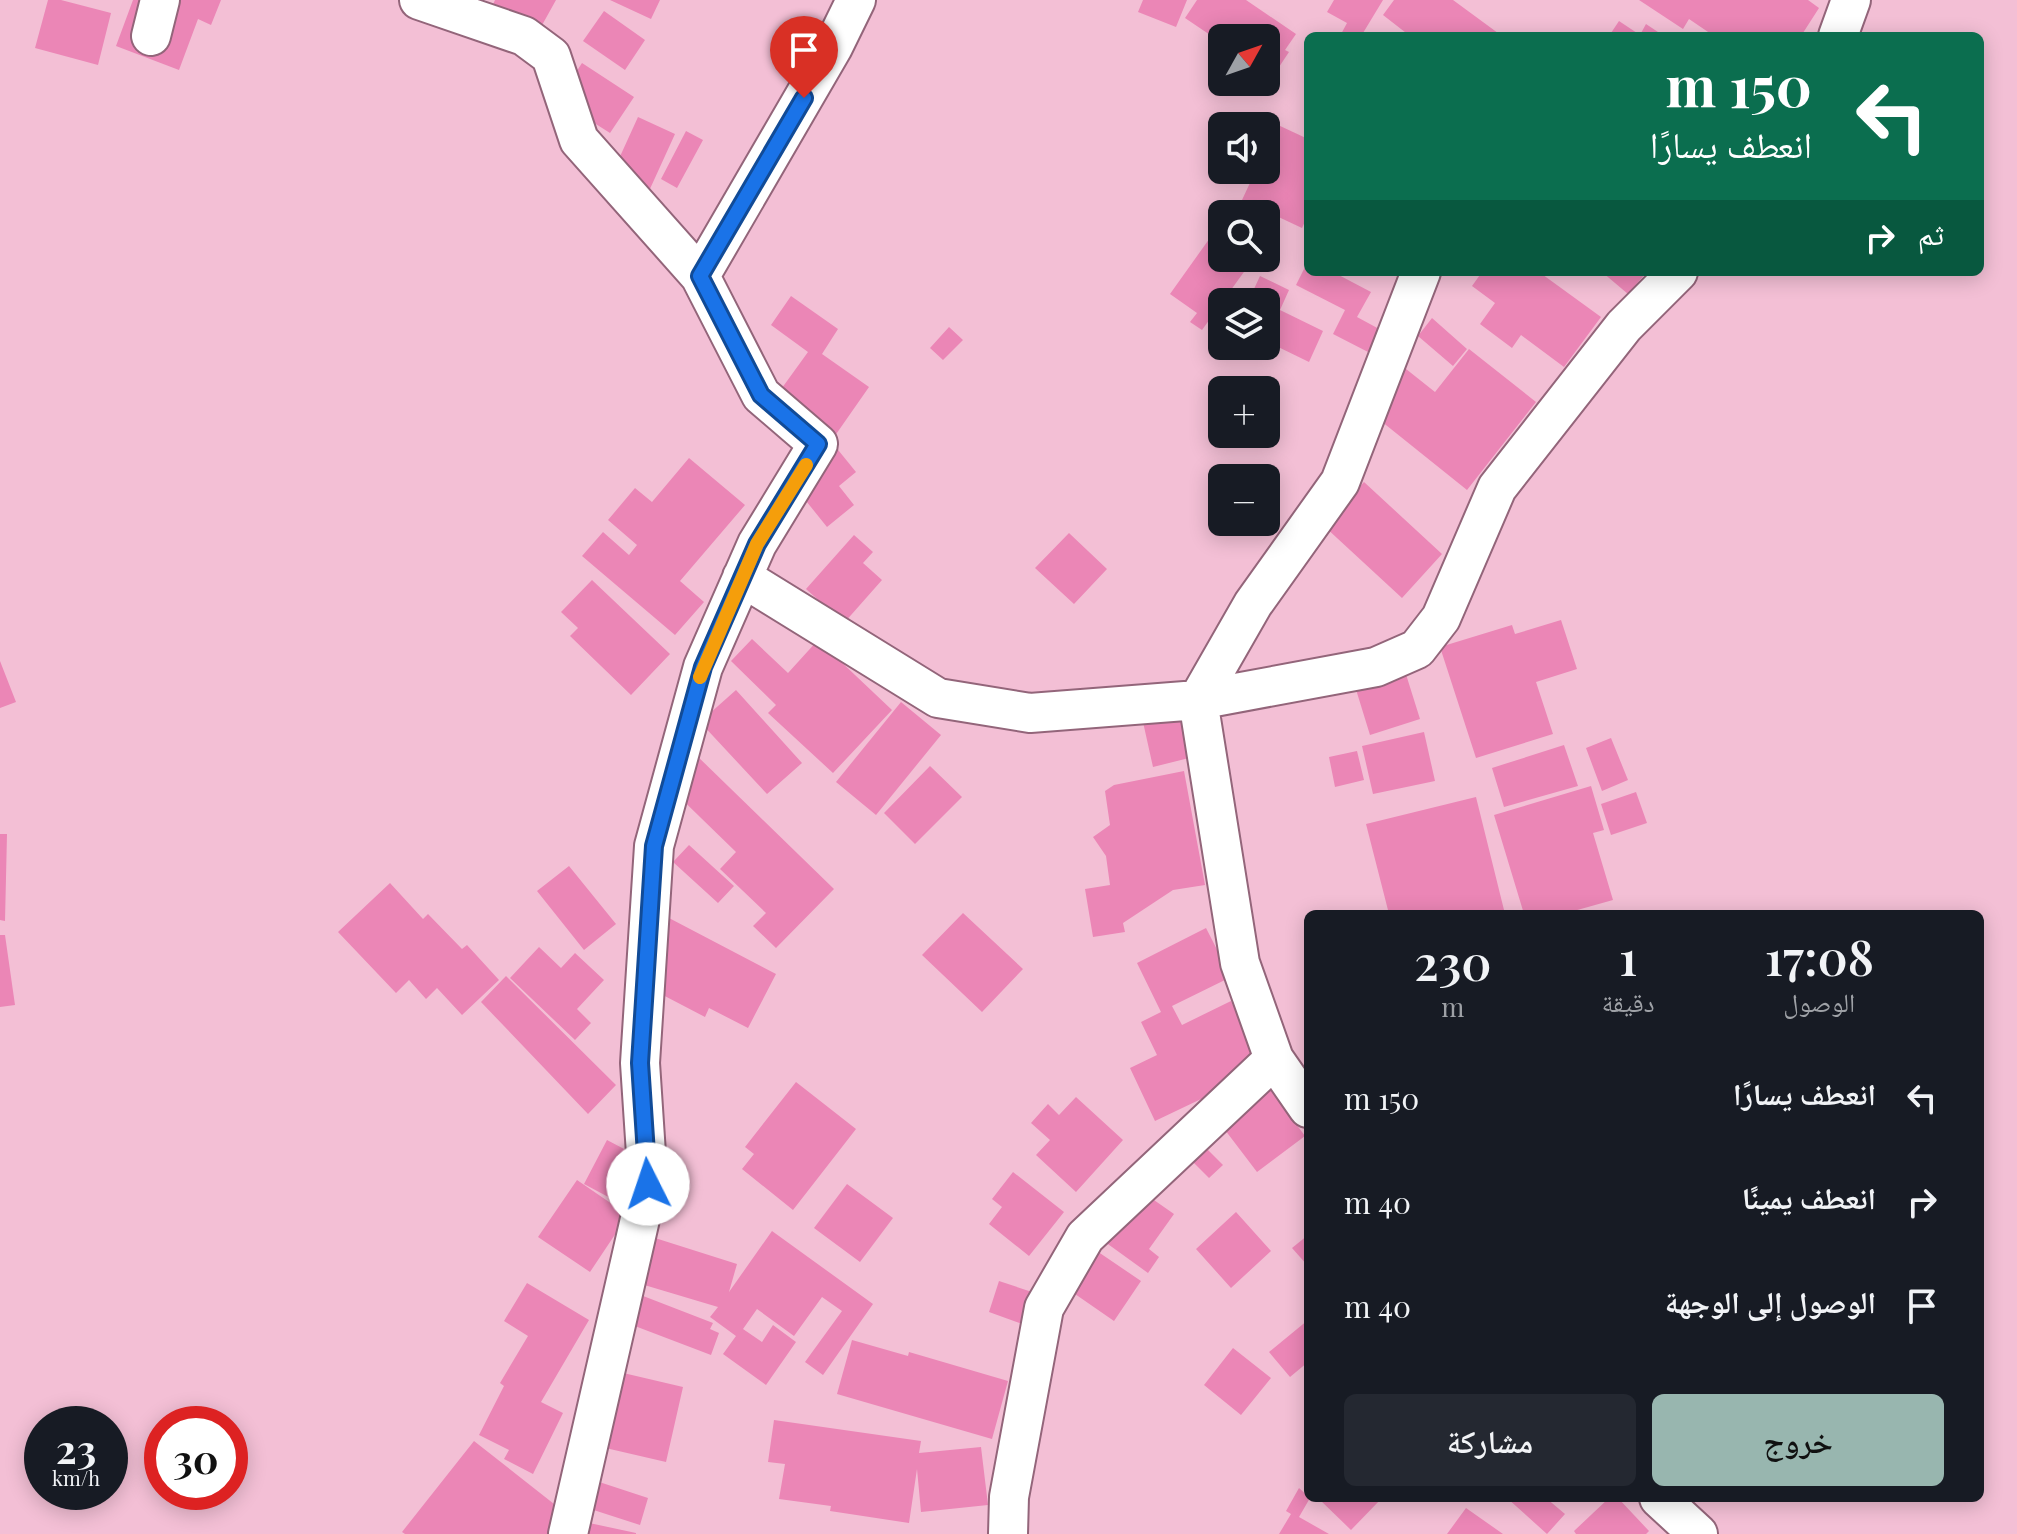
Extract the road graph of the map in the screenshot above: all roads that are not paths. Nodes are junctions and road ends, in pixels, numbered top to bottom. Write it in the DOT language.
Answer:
graph roads {
  1 [pos="419,0"];
  2 [pos="856,0"];
  3 [pos="1851,0"];
  4 [pos="1839,32"];
  5 [pos="700,276"];
  6 [pos="1419,276"];
  7 [pos="1674,276"];
  8 [pos="742,577"];
  9 [pos="1198,700"];
  10 [pos="1274,1059"];
  11 [pos="1304,1102"];
  12 [pos="1663,1502"];
  13 [pos="568,1534"];
  14 [pos="1008,1534"];
  15 [pos="1698,1534"];
  1 -- 5 [label="street"];
  2 -- 5 [label="street"];
  3 -- 4 [label="street"];
  5 -- 8 [label="street"];
  6 -- 9 [label="street"];
  7 -- 9 [label="street"];
  8 -- 9 [label="street"];
  8 -- 13 [label="street"];
  9 -- 10 [label="street"];
  10 -- 11 [label="street"];
  10 -- 14 [label="street"];
  12 -- 15 [label="street"];
}
